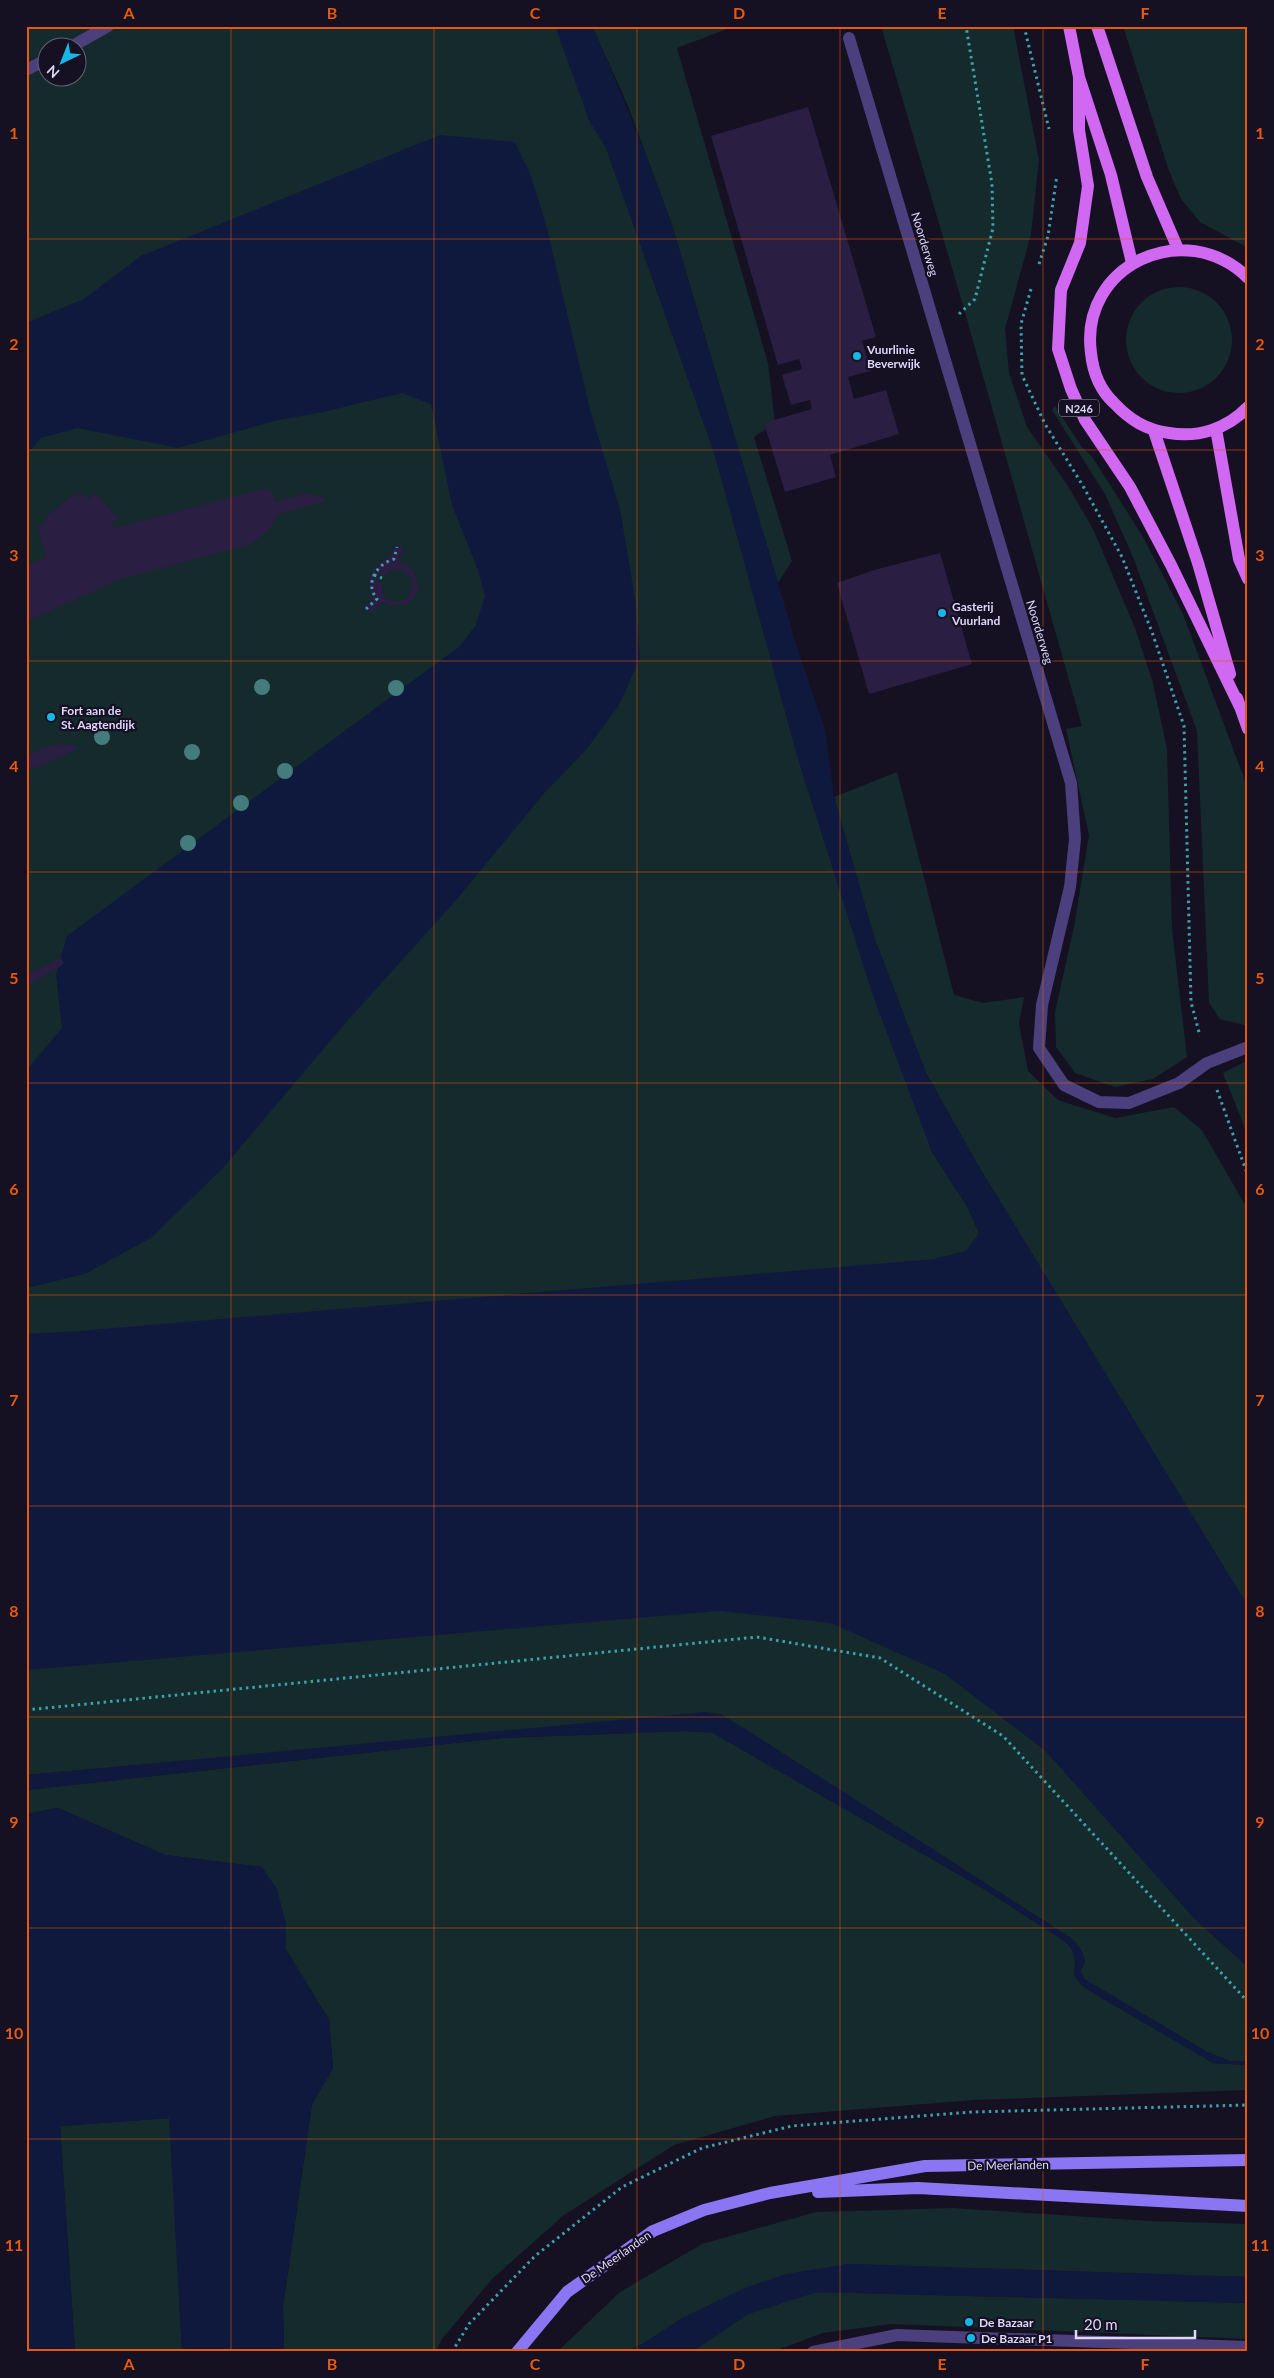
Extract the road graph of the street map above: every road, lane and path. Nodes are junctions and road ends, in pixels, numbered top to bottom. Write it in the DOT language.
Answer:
graph roads {
  1 [pos="108,26"];
  2 [pos="966,26"];
  3 [pos="1024,26"];
  4 [pos="1069,26"];
  5 [pos="1097,26"];
  6 [pos="87,38"];
  7 [pos="849,38"];
  8 [pos="38,64"];
  9 [pos="26,70"];
  10 [pos="1079,77"];
  11 [pos="1051,138"];
  12 [pos="1055,166"];
  13 [pos="1178,249"];
  14 [pos="1132,263"];
  15 [pos="1037,271"];
  16 [pos="1248,278"];
  17 [pos="1034,280"];
  18 [pos="938,334"];
  19 [pos="1248,407"];
  20 [pos="1216,429"];
  21 [pos="1154,431"];
  22 [pos="397,546"];
  23 [pos="374,575"];
  24 [pos="382,578"];
  25 [pos="1248,579"];
  26 [pos="366,609"];
  27 [pos="1240,706"];
  28 [pos="1248,729"];
  29 [pos="1248,1047"];
  30 [pos="1207,1063"];
  31 [pos="1248,1176"];
  32 [pos="26,1710"];
  33 [pos="1248,2002"];
  34 [pos="1248,2160"];
  35 [pos="770,2194"];
  36 [pos="1248,2206"];
  37 [pos="1248,2347"];
  38 [pos="517,2352"];
  39 [pos="813,2352"];
  1 -- 6 [label="street"];
  2 -- 18 [label="path"];
  3 -- 11 [label="path"];
  4 -- 10 [label="main road, N246"];
  5 -- 13 [label="main road"];
  7 -- 18 [label="street, Noorderweg"];
  8 -- 9 [label="street"];
  10 -- 14 [label="main road, N246"];
  10 -- 27 [label="main road, N246"];
  12 -- 15 [label="path"];
  13 -- 14 [label="main road, N246"];
  13 -- 16 [label="main road, N246"];
  14 -- 21 [label="main road, N246"];
  17 -- 30 [label="path"];
  18 -- 30 [label="street, Noorderweg"];
  19 -- 20 [label="main road, N246"];
  20 -- 21 [label="main road, N246"];
  20 -- 25 [label="main road"];
  21 -- 27 [label="main road, N246"];
  22 -- 23 [label="path"];
  23 -- 24 [label="path"];
  23 -- 26 [label="path"];
  27 -- 28 [label="main road, N246"];
  29 -- 30 [label="street, Noorderweg"];
  30 -- 31 [label="path"];
  32 -- 33 [label="path"];
  34 -- 35 [label="main road, De Meerlanden"];
  35 -- 36 [label="main road, De Meerlanden"];
  35 -- 38 [label="main road, De Meerlanden"];
  37 -- 39 [label="street"];
}
